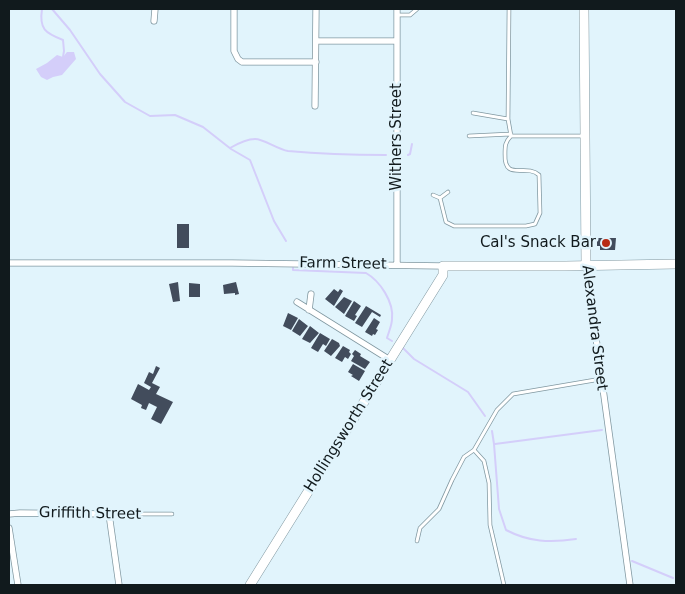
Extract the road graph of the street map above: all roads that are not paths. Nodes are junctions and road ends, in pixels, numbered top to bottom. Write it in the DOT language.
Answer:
graph roads {
  1 [pos="155,9"];
  2 [pos="234,9"];
  3 [pos="316,9"];
  4 [pos="417,9"];
  5 [pos="509,9"];
  6 [pos="584,9"];
  7 [pos="396,12"];
  8 [pos="154,21"];
  9 [pos="316,41"];
  10 [pos="397,41"];
  11 [pos="316,62"];
  12 [pos="315,106"];
  13 [pos="473,113"];
  14 [pos="508,119"];
  15 [pos="511,135"];
  16 [pos="468,136"];
  17 [pos="584,136"];
  18 [pos="448,192"];
  19 [pos="433,195"];
  20 [pos="440,198"];
  21 [pos="9,263"];
  22 [pos="398,264"];
  23 [pos="676,264"];
  24 [pos="586,265"];
  25 [pos="443,266"];
  26 [pos="311,294"];
  27 [pos="296,302"];
  28 [pos="309,310"];
  29 [pos="390,360"];
  30 [pos="601,379"];
  31 [pos="474,450"];
  32 [pos="9,514"];
  33 [pos="109,514"];
  34 [pos="172,514"];
  35 [pos="9,528"];
  36 [pos="417,541"];
  37 [pos="18,585"];
  38 [pos="119,585"];
  39 [pos="250,585"];
  40 [pos="504,585"];
  41 [pos="630,585"];
  1 -- 8 [label="street"];
  2 -- 11 [label="street"];
  3 -- 9 [label="street"];
  4 -- 7 [label="lane"];
  5 -- 14 [label="lane"];
  6 -- 17 [label="street, Alexandra Street"];
  7 -- 10 [label="street, Withers Street"];
  9 -- 10 [label="street"];
  9 -- 11 [label="street"];
  10 -- 22 [label="street, Withers Street"];
  11 -- 12 [label="street"];
  13 -- 14 [label="lane"];
  14 -- 15 [label="lane"];
  15 -- 16 [label="lane"];
  15 -- 17 [label="lane"];
  15 -- 20 [label="lane"];
  17 -- 24 [label="street, Alexandra Street"];
  18 -- 20 [label="lane"];
  19 -- 20 [label="lane"];
  21 -- 22 [label="street, Farm Street"];
  22 -- 25 [label="street, Farm Street"];
  23 -- 24 [label="street, Farm Street"];
  24 -- 25 [label="street, Farm Street"];
  24 -- 30 [label="street, Alexandra Street"];
  25 -- 29 [label="street, Hollingsworth Street"];
  26 -- 28 [label="street"];
  27 -- 28 [label="street"];
  28 -- 29 [label="street"];
  29 -- 39 [label="street, Hollingsworth Street"];
  30 -- 31 [label="lane"];
  30 -- 41 [label="street, Alexandra Street"];
  31 -- 36 [label="lane"];
  31 -- 40 [label="lane"];
  32 -- 33 [label="street, Griffith Street"];
  33 -- 34 [label="lane, Griffith Street"];
  33 -- 38 [label="street"];
  35 -- 37 [label="street"];
}
